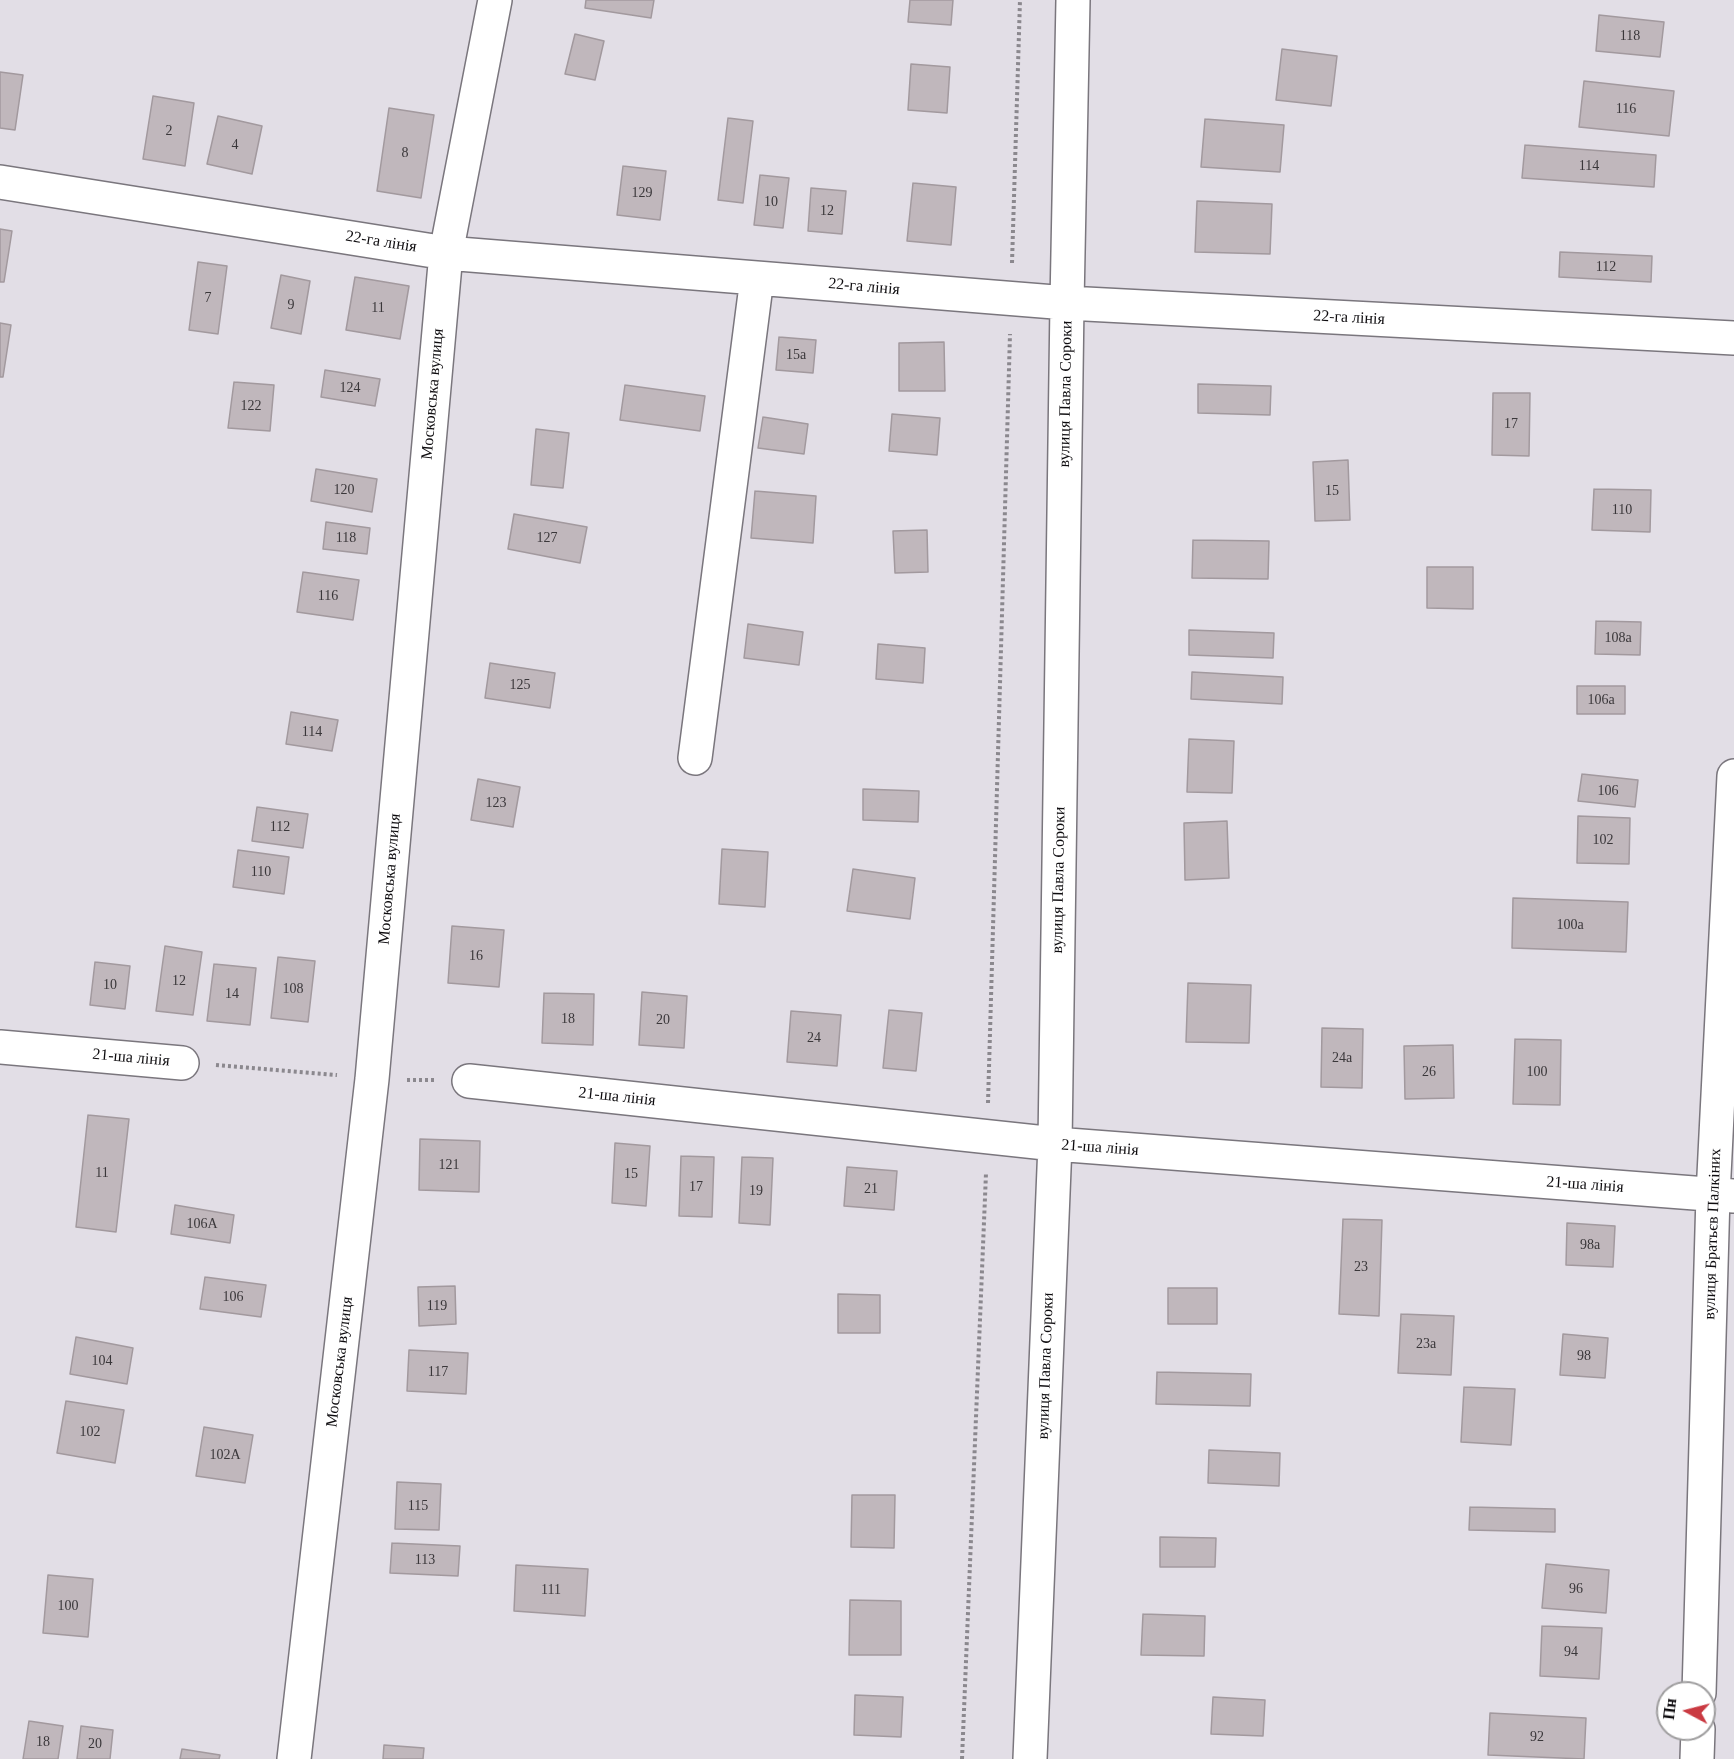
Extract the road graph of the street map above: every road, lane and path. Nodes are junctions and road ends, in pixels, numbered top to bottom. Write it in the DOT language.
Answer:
graph roads {
  1 [pos="495,0"];
  2 [pos="1020,0"];
  3 [pos="1073,0"];
  4 [pos="0,182"];
  5 [pos="446,253"];
  6 [pos="757,278"];
  7 [pos="1011,299"];
  8 [pos="1067,303"];
  9 [pos="1734,338"];
  10 [pos="695,758"];
  11 [pos="1734,776"];
  12 [pos="0,1047"];
  13 [pos="182,1063"];
  14 [pos="298,1071"];
  15 [pos="469,1081"];
  16 [pos="987,1137"];
  17 [pos="1055,1144"];
  18 [pos="1724,1195"];
  19 [pos="1700,1681"];
  20 [pos="1698,1741"];
  21 [pos="294,1759"];
  22 [pos="962,1759"];
  23 [pos="1030,1759"];
  24 [pos="1697,1759"];
  1 -- 5 [label="street, Московська вулиця"];
  2 -- 7 [label="path"];
  3 -- 8 [label="street, вулиця Павла Сороки"];
  4 -- 5 [label="street, 22-га лінія"];
  5 -- 6 [label="street, 22-га лінія"];
  5 -- 21 [label="street, Московська вулиця"];
  6 -- 7 [label="street, 22-га лінія"];
  6 -- 10 [label="street"];
  7 -- 8 [label="street, 22-га лінія"];
  7 -- 16 [label="path"];
  8 -- 9 [label="street, 22-га лінія"];
  8 -- 17 [label="street, вулиця Павла Сороки"];
  11 -- 18 [label="street, вулиця Братьєв Палкіних"];
  12 -- 13 [label="street, 21-ша лінія"];
  13 -- 14 [label="path, 21-ша лінія"];
  15 -- 16 [label="street, 21-ша лінія"];
  16 -- 17 [label="street, 21-ша лінія"];
  16 -- 22 [label="path"];
  17 -- 18 [label="street, 21-ша лінія"];
  17 -- 23 [label="street, вулиця Павла Сороки"];
  18 -- 19 [label="street, вулиця Братьєв Палкіних"];
  20 -- 24 [label="street"];
}
